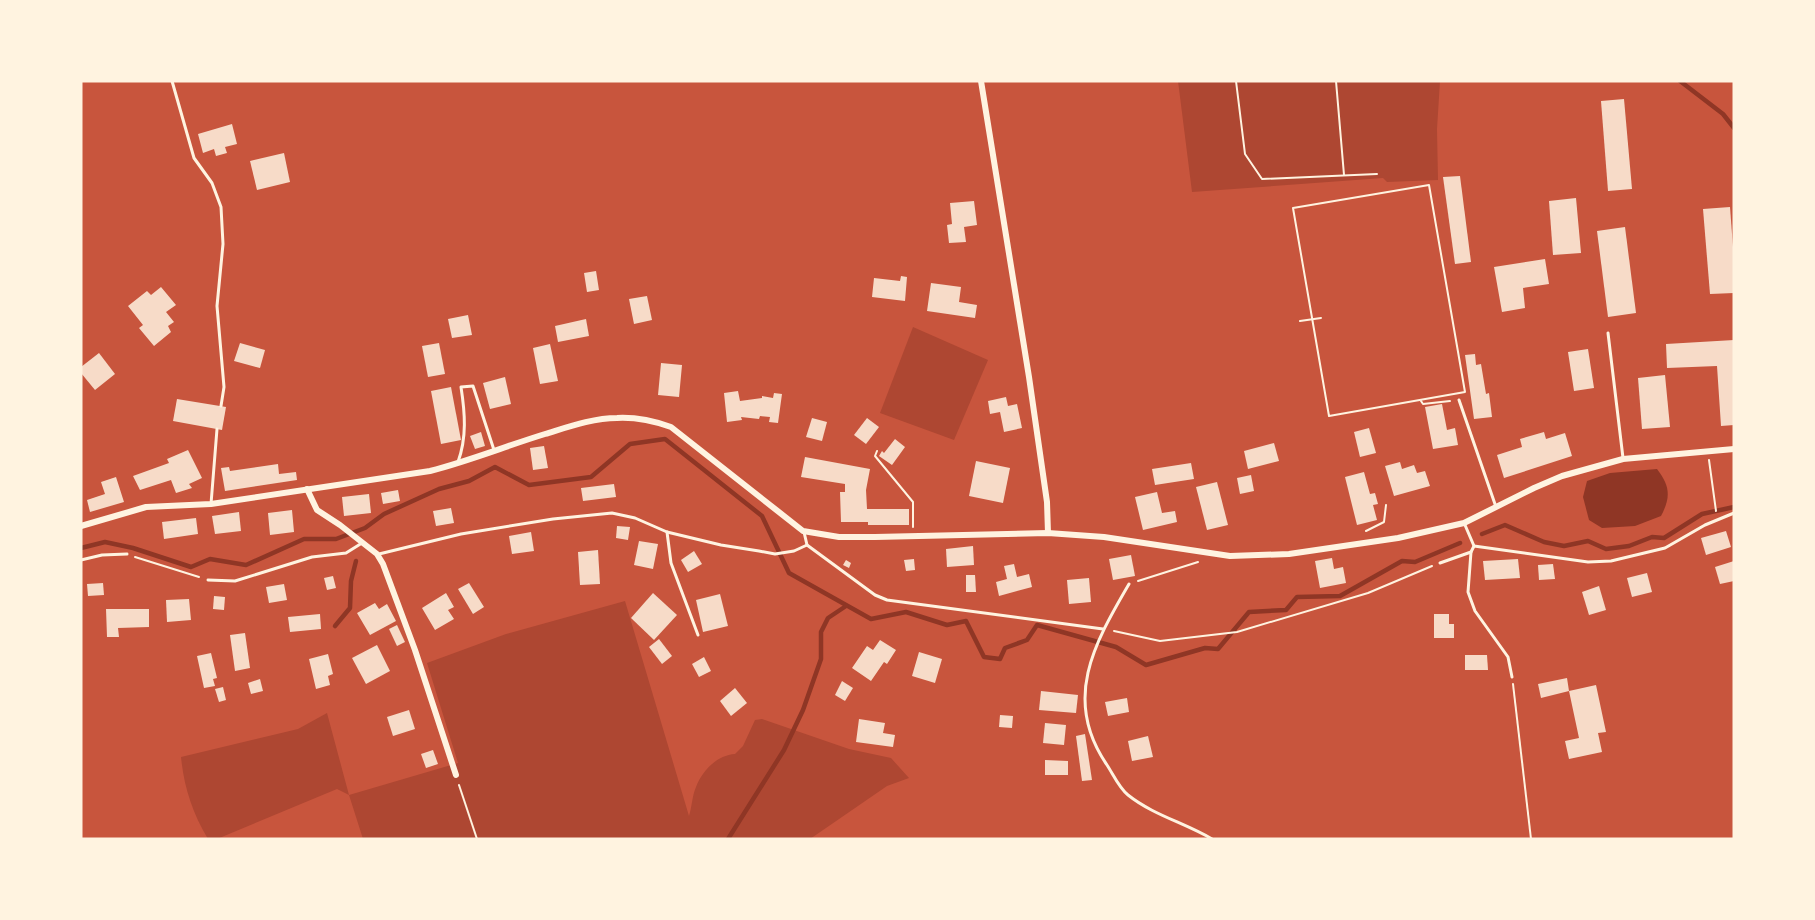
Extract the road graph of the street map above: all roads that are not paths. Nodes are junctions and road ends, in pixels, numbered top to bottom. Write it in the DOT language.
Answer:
graph roads {
  1 [pos="172,81"];
  2 [pos="981,81"];
  3 [pos="1608,333"];
  4 [pos="1459,400"];
  5 [pos="221,406"];
  6 [pos="217,429"];
  7 [pos="1734,449"];
  8 [pos="494,450"];
  9 [pos="1623,459"];
  10 [pos="458,464"];
  11 [pos="307,489"];
  12 [pos="211,504"];
  13 [pos="1496,507"];
  14 [pos="1734,513"];
  15 [pos="1464,523"];
  16 [pos="81,526"];
  17 [pos="803,531"];
  18 [pos="667,532"];
  19 [pos="1048,533"];
  20 [pos="362,543"];
  21 [pos="807,545"];
  22 [pos="1474,546"];
  23 [pos="1471,552"];
  24 [pos="127,554"];
  25 [pos="377,554"];
  26 [pos="81,561"];
  27 [pos="1440,563"];
  28 [pos="208,580"];
  29 [pos="1129,584"];
  30 [pos="1102,631"];
  31 [pos="698,635"];
  32 [pos="1512,677"];
  33 [pos="456,775"];
  34 [pos="1212,839"];
  1 -- 5 [label="lane"];
  2 -- 19 [label="street"];
  3 -- 9 [label="lane"];
  4 -- 13 [label="lane"];
  6 -- 12 [label="lane"];
  7 -- 9 [label="street"];
  8 -- 10 [label="street"];
  8 -- 10 [label="lane"];
  8 -- 17 [label="street"];
  9 -- 13 [label="street"];
  10 -- 11 [label="street"];
  11 -- 12 [label="street"];
  11 -- 20 [label="street"];
  12 -- 16 [label="street"];
  13 -- 15 [label="street"];
  14 -- 22 [label="lane"];
  15 -- 19 [label="street"];
  15 -- 22 [label="lane"];
  17 -- 19 [label="street"];
  17 -- 21 [label="lane"];
  18 -- 21 [label="lane"];
  18 -- 25 [label="lane"];
  18 -- 31 [label="lane"];
  20 -- 25 [label="street"];
  20 -- 28 [label="lane"];
  21 -- 30 [label="lane"];
  22 -- 23 [label="lane"];
  23 -- 27 [label="lane"];
  23 -- 32 [label="lane"];
  24 -- 26 [label="lane"];
  25 -- 33 [label="street"];
  29 -- 30 [label="lane"];
  30 -- 34 [label="lane"];
}
